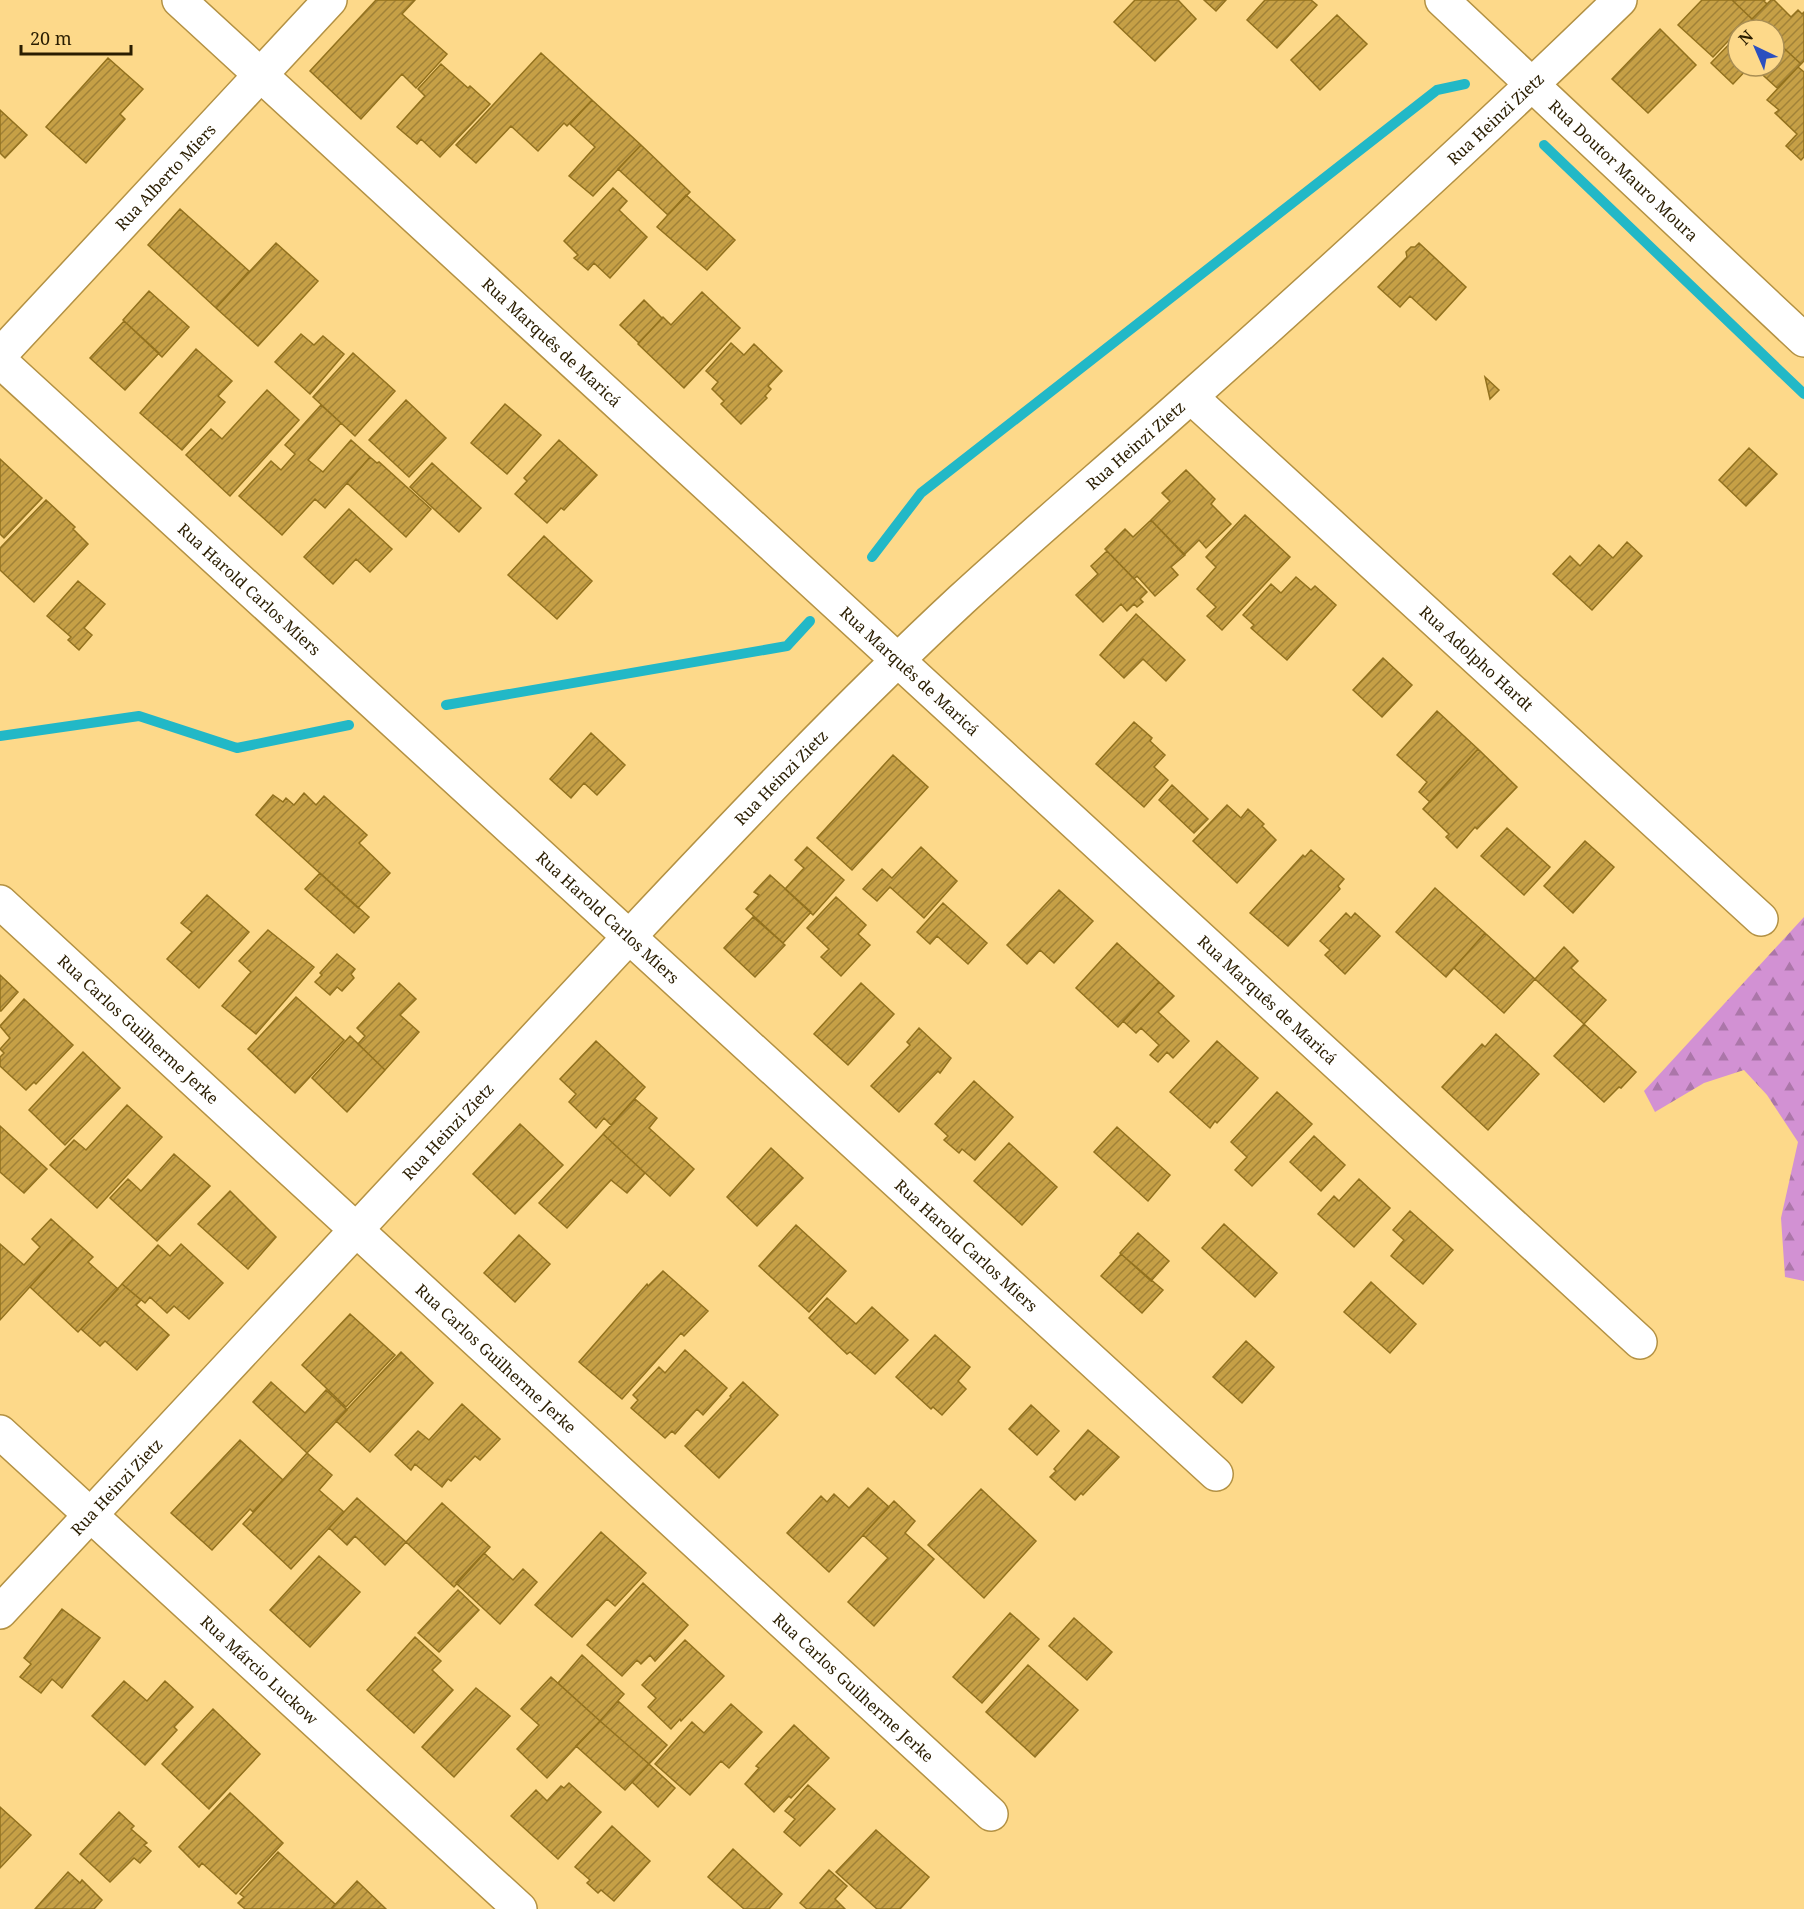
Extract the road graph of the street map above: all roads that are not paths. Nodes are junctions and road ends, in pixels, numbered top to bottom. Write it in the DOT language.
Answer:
graph roads {
  1 [pos="179,0"];
  2 [pos="330,0"];
  3 [pos="1442,0"];
  4 [pos="1620,0"];
  5 [pos="261,75"];
  6 [pos="1533,85"];
  7 [pos="1804,340"];
  8 [pos="0,355"];
  9 [pos="0,361"];
  10 [pos="1191,397"];
  11 [pos="898,661"];
  12 [pos="0,902"];
  13 [pos="1761,920"];
  14 [pos="629,937"];
  15 [pos="357,1230"];
  16 [pos="1640,1342"];
  17 [pos="0,1432"];
  18 [pos="1216,1474"];
  19 [pos="90,1515"];
  20 [pos="0,1612"];
  21 [pos="991,1814"];
  22 [pos="520,1909"];
  1 -- 5 [label="street, Rua Marquês de Maricá"];
  2 -- 5 [label="street, Rua Alberto Miers"];
  3 -- 6 [label="street, Rua Doutor Mauro Moura"];
  4 -- 6 [label="street, Rua Heinzi Zietz"];
  5 -- 8 [label="street, Rua Alberto Miers"];
  5 -- 11 [label="street, Rua Marquês de Maricá"];
  6 -- 7 [label="street, Rua Doutor Mauro Moura"];
  6 -- 10 [label="street, Rua Heinzi Zietz"];
  9 -- 14 [label="street, Rua Harold Carlos Miers"];
  10 -- 11 [label="street, Rua Heinzi Zietz"];
  10 -- 13 [label="street, Rua Adolpho Hardt"];
  11 -- 14 [label="street, Rua Heinzi Zietz"];
  11 -- 16 [label="street, Rua Marquês de Maricá"];
  12 -- 15 [label="street, Rua Carlos Guilherme Jerke"];
  14 -- 15 [label="street, Rua Heinzi Zietz"];
  14 -- 18 [label="street, Rua Harold Carlos Miers"];
  15 -- 19 [label="street, Rua Heinzi Zietz"];
  15 -- 21 [label="street, Rua Carlos Guilherme Jerke"];
  17 -- 19 [label="street, Rua Márcio Luckow"];
  19 -- 20 [label="street, Rua Heinzi Zietz"];
  19 -- 22 [label="street, Rua Márcio Luckow"];
}
